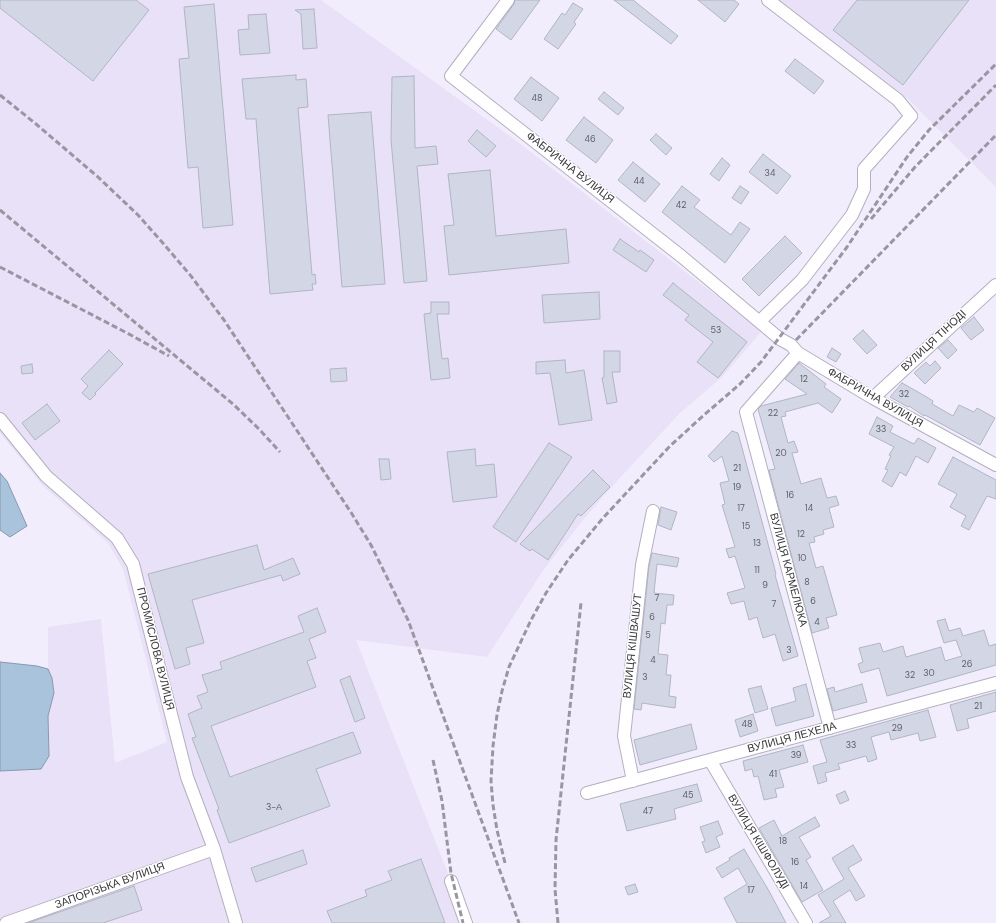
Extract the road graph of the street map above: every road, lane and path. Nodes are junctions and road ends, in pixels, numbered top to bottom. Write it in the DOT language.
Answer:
graph roads {
  1 [pos="508,0"];
  2 [pos="768,0"];
  3 [pos="996,285"];
  4 [pos="760,321"];
  5 [pos="798,353"];
  6 [pos="873,398"];
  7 [pos="0,419"];
  8 [pos="996,465"];
  9 [pos="652,511"];
  10 [pos="996,683"];
  11 [pos="830,728"];
  12 [pos="710,760"];
  13 [pos="633,781"];
  14 [pos="587,793"];
  15 [pos="214,849"];
  16 [pos="451,881"];
  17 [pos="6,923"];
  18 [pos="236,923"];
  19 [pos="466,923"];
  20 [pos="806,923"];
  1 -- 4 [label="street, ФАБРИЧНА ВУЛИЦЯ"];
  2 -- 4 [label="street"];
  3 -- 6 [label="street, ВУЛИЦЯ ТІНОДІ"];
  4 -- 5 [label="street, ФАБРИЧНА ВУЛИЦЯ"];
  5 -- 6 [label="street, ФАБРИЧНА ВУЛИЦЯ"];
  5 -- 11 [label="street, ВУЛИЦЯ КАРМЕЛЮКА"];
  6 -- 8 [label="street, ФАБРИЧНА ВУЛИЦЯ"];
  7 -- 15 [label="street, ПРОМИСЛОВА ВУЛИЦЯ"];
  9 -- 13 [label="street, ВУЛИЦЯ КІШВАШУТ"];
  10 -- 11 [label="street, ВУЛИЦЯ ЛЕХЕЛА"];
  11 -- 12 [label="street, ВУЛИЦЯ ЛЕХЕЛА"];
  12 -- 13 [label="street, ВУЛИЦЯ ЛЕХЕЛА"];
  12 -- 20 [label="street, ВУЛИЦЯ КІШФОЛУДІ"];
  13 -- 14 [label="street, ВУЛИЦЯ ЛЕХЕЛА"];
  15 -- 17 [label="street, ЗАПОРІЗЬКА ВУЛИЦЯ"];
  15 -- 18 [label="street, ПРОМИСЛОВА ВУЛИЦЯ"];
  16 -- 19 [label="street"];
}
